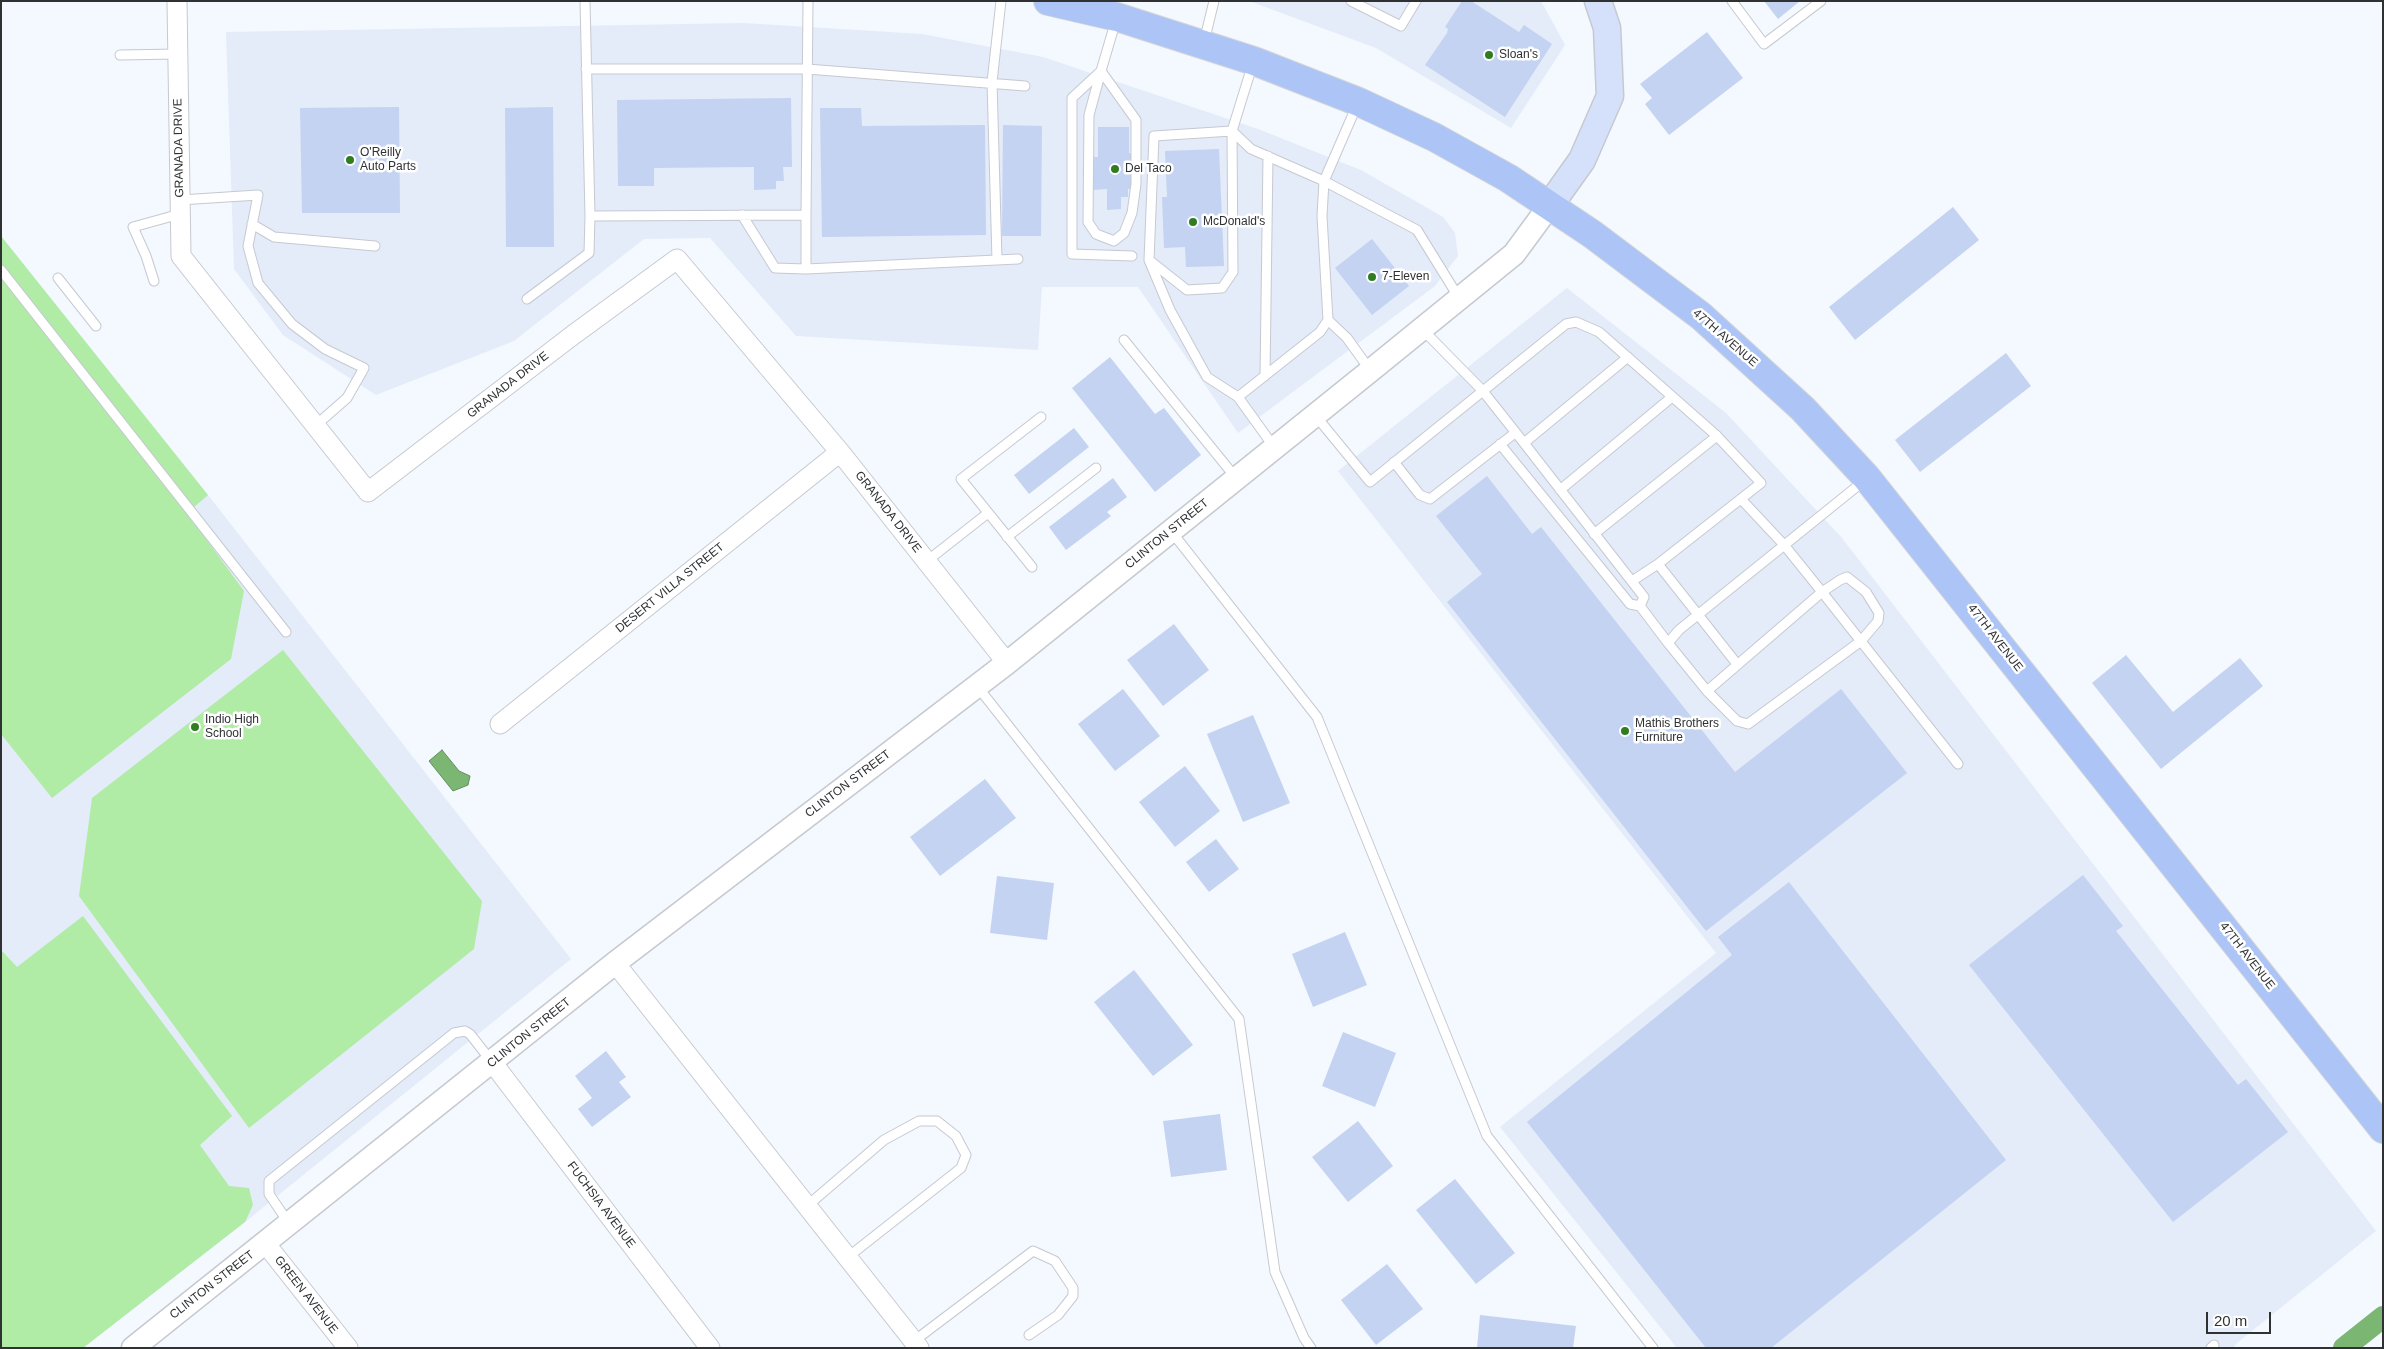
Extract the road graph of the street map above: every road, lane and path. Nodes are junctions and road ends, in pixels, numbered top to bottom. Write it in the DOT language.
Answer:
graph roads {
  1 [pos="177,1"];
  2 [pos="585,1"];
  3 [pos="808,1"];
  4 [pos="1001,1"];
  5 [pos="1048,1"];
  6 [pos="1214,1"];
  7 [pos="1351,1"];
  8 [pos="1416,1"];
  9 [pos="1598,1"];
  10 [pos="1732,1"];
  11 [pos="1821,1"];
  12 [pos="1117,17"];
  13 [pos="1203,44"];
  14 [pos="177,54"];
  15 [pos="120,55"];
  16 [pos="1254,61"];
  17 [pos="808,68"];
  18 [pos="586,69"];
  19 [pos="1100,71"];
  20 [pos="992,82"];
  21 [pos="1026,86"];
  22 [pos="1359,102"];
  23 [pos="1232,131"];
  24 [pos="1268,156"];
  25 [pos="1324,180"];
  26 [pos="1550,206"];
  27 [pos="180,207"];
  28 [pos="742,215"];
  29 [pos="806,215"];
  30 [pos="590,216"];
  31 [pos="252,224"];
  32 [pos="375,246"];
  33 [pos="1132,256"];
  34 [pos="1018,259"];
  35 [pos="997,260"];
  36 [pos="1149,260"];
  37 [pos="806,269"];
  38 [pos="1,270"];
  39 [pos="58,278"];
  40 [pos="154,281"];
  41 [pos="1459,298"];
  42 [pos="527,299"];
  43 [pos="1328,320"];
  44 [pos="96,326"];
  45 [pos="1422,329"];
  46 [pos="1124,340"];
  47 [pos="1628,357"];
  48 [pos="1370,371"];
  49 [pos="1265,376"];
  50 [pos="1482,390"];
  51 [pos="1238,397"];
  52 [pos="1672,397"];
  53 [pos="1315,415"];
  54 [pos="1041,417"];
  55 [pos="315,426"];
  56 [pos="1515,433"];
  57 [pos="1717,436"];
  58 [pos="1524,443"];
  59 [pos="1500,444"];
  60 [pos="1274,447"];
  61 [pos="840,452"];
  62 [pos="1394,462"];
  63 [pos="1096,468"];
  64 [pos="1236,478"];
  65 [pos="1867,478"];
  66 [pos="1560,490"];
  67 [pos="1741,499"];
  68 [pos="988,513"];
  69 [pos="1171,531"];
  70 [pos="1594,534"];
  71 [pos="1007,537"];
  72 [pos="1785,546"];
  73 [pos="927,561"];
  74 [pos="1658,564"];
  75 [pos="1032,567"];
  76 [pos="1632,581"];
  77 [pos="1822,592"];
  78 [pos="1640,606"];
  79 [pos="1699,615"];
  80 [pos="286,632"];
  81 [pos="1861,640"];
  82 [pos="1668,643"];
  83 [pos="1007,663"];
  84 [pos="1737,664"];
  85 [pos="977,685"];
  86 [pos="1707,691"];
  87 [pos="500,724"];
  88 [pos="1958,764"];
  89 [pos="615,962"];
  90 [pos="492,1062"];
  91 [pos="2383,1129"];
  92 [pos="807,1206"];
  93 [pos="289,1223"];
  94 [pos="265,1243"];
  95 [pos="848,1257"];
  96 [pos="1029,1335"];
  97 [pos="917,1344"];
  98 [pos="133,1348"];
  99 [pos="348,1348"];
  100 [pos="710,1348"];
  101 [pos="1311,1348"];
  102 [pos="1653,1348"];
  1 -- 14 [label="street, GRANADA DRIVE"];
  2 -- 18 [label="lane"];
  3 -- 17 [label="lane"];
  4 -- 20 [label="lane"];
  5 -- 12 [label="main road, 47TH AVENUE"];
  6 -- 13 [label="lane"];
  7 -- 8 [label="lane"];
  9 -- 26 [label="main road"];
  10 -- 11 [label="lane"];
  12 -- 13 [label="main road, 47TH AVENUE"];
  12 -- 19 [label="lane"];
  13 -- 16 [label="main road, 47TH AVENUE"];
  14 -- 15 [label="lane"];
  14 -- 27 [label="street, GRANADA DRIVE"];
  16 -- 22 [label="main road, 47TH AVENUE"];
  16 -- 23 [label="lane"];
  17 -- 18 [label="lane"];
  17 -- 20 [label="lane"];
  17 -- 29 [label="lane"];
  18 -- 30 [label="lane"];
  19 -- 19 [label="lane"];
  19 -- 33 [label="lane"];
  20 -- 21 [label="lane"];
  20 -- 35 [label="lane"];
  22 -- 25 [label="lane"];
  22 -- 26 [label="main road, 47TH AVENUE"];
  23 -- 24 [label="lane"];
  23 -- 36 [label="lane"];
  23 -- 36 [label="lane"];
  24 -- 25 [label="lane"];
  24 -- 49 [label="lane"];
  25 -- 41 [label="lane"];
  25 -- 43 [label="lane"];
  26 -- 41 [label="street, CLINTON STREET"];
  26 -- 65 [label="main road, 47TH AVENUE"];
  27 -- 31 [label="lane"];
  27 -- 40 [label="lane"];
  27 -- 55 [label="street, GRANADA DRIVE"];
  28 -- 29 [label="lane"];
  28 -- 30 [label="lane"];
  28 -- 37 [label="lane"];
  29 -- 37 [label="lane"];
  30 -- 42 [label="lane"];
  31 -- 32 [label="lane"];
  31 -- 55 [label="lane"];
  34 -- 35 [label="lane"];
  35 -- 37 [label="lane"];
  36 -- 51 [label="lane"];
  38 -- 80 [label="lane"];
  39 -- 44 [label="lane"];
  41 -- 45 [label="street, CLINTON STREET"];
  43 -- 48 [label="lane"];
  43 -- 49 [label="lane"];
  45 -- 48 [label="street, CLINTON STREET"];
  45 -- 50 [label="lane"];
  46 -- 64 [label="lane"];
  47 -- 50 [label="lane"];
  47 -- 52 [label="lane"];
  47 -- 58 [label="lane"];
  48 -- 53 [label="street, CLINTON STREET"];
  49 -- 51 [label="lane"];
  50 -- 56 [label="lane"];
  50 -- 62 [label="lane"];
  51 -- 60 [label="lane"];
  52 -- 57 [label="lane"];
  52 -- 66 [label="lane"];
  53 -- 60 [label="street, CLINTON STREET"];
  53 -- 62 [label="lane"];
  54 -- 68 [label="lane"];
  55 -- 61 [label="street, GRANADA DRIVE"];
  56 -- 58 [label="lane"];
  56 -- 59 [label="lane"];
  57 -- 67 [label="lane"];
  57 -- 70 [label="lane"];
  58 -- 66 [label="lane"];
  59 -- 62 [label="lane"];
  59 -- 78 [label="lane"];
  60 -- 64 [label="street, CLINTON STREET"];
  61 -- 73 [label="street, GRANADA DRIVE"];
  61 -- 87 [label="street, DESERT VILLA STREET"];
  63 -- 71 [label="lane"];
  64 -- 69 [label="street, CLINTON STREET"];
  65 -- 72 [label="lane"];
  65 -- 91 [label="main road, 47TH AVENUE"];
  66 -- 70 [label="lane"];
  67 -- 72 [label="lane"];
  67 -- 74 [label="lane"];
  68 -- 71 [label="lane"];
  68 -- 73 [label="lane"];
  69 -- 83 [label="street, CLINTON STREET"];
  69 -- 102 [label="lane"];
  70 -- 76 [label="lane"];
  71 -- 75 [label="lane"];
  72 -- 77 [label="lane"];
  72 -- 79 [label="lane"];
  73 -- 83 [label="street, GRANADA DRIVE"];
  74 -- 76 [label="lane"];
  74 -- 79 [label="lane"];
  76 -- 78 [label="lane"];
  77 -- 81 [label="lane"];
  77 -- 81 [label="lane"];
  77 -- 84 [label="lane"];
  78 -- 82 [label="lane"];
  79 -- 82 [label="lane"];
  79 -- 84 [label="lane"];
  81 -- 86 [label="lane"];
  81 -- 88 [label="lane"];
  82 -- 86 [label="lane"];
  83 -- 85 [label="street, CLINTON STREET"];
  84 -- 86 [label="lane"];
  85 -- 89 [label="street, CLINTON STREET"];
  85 -- 101 [label="lane"];
  89 -- 90 [label="street, CLINTON STREET"];
  89 -- 92 [label="street"];
  90 -- 93 [label="street, CLINTON STREET"];
  90 -- 93 [label="lane"];
  90 -- 100 [label="street, FUCHSIA AVENUE"];
  92 -- 95 [label="street"];
  92 -- 95 [label="lane"];
  93 -- 94 [label="street, CLINTON STREET"];
  94 -- 98 [label="street, CLINTON STREET"];
  94 -- 99 [label="street, GREEN AVENUE"];
  95 -- 97 [label="street"];
  96 -- 97 [label="lane"];
}
